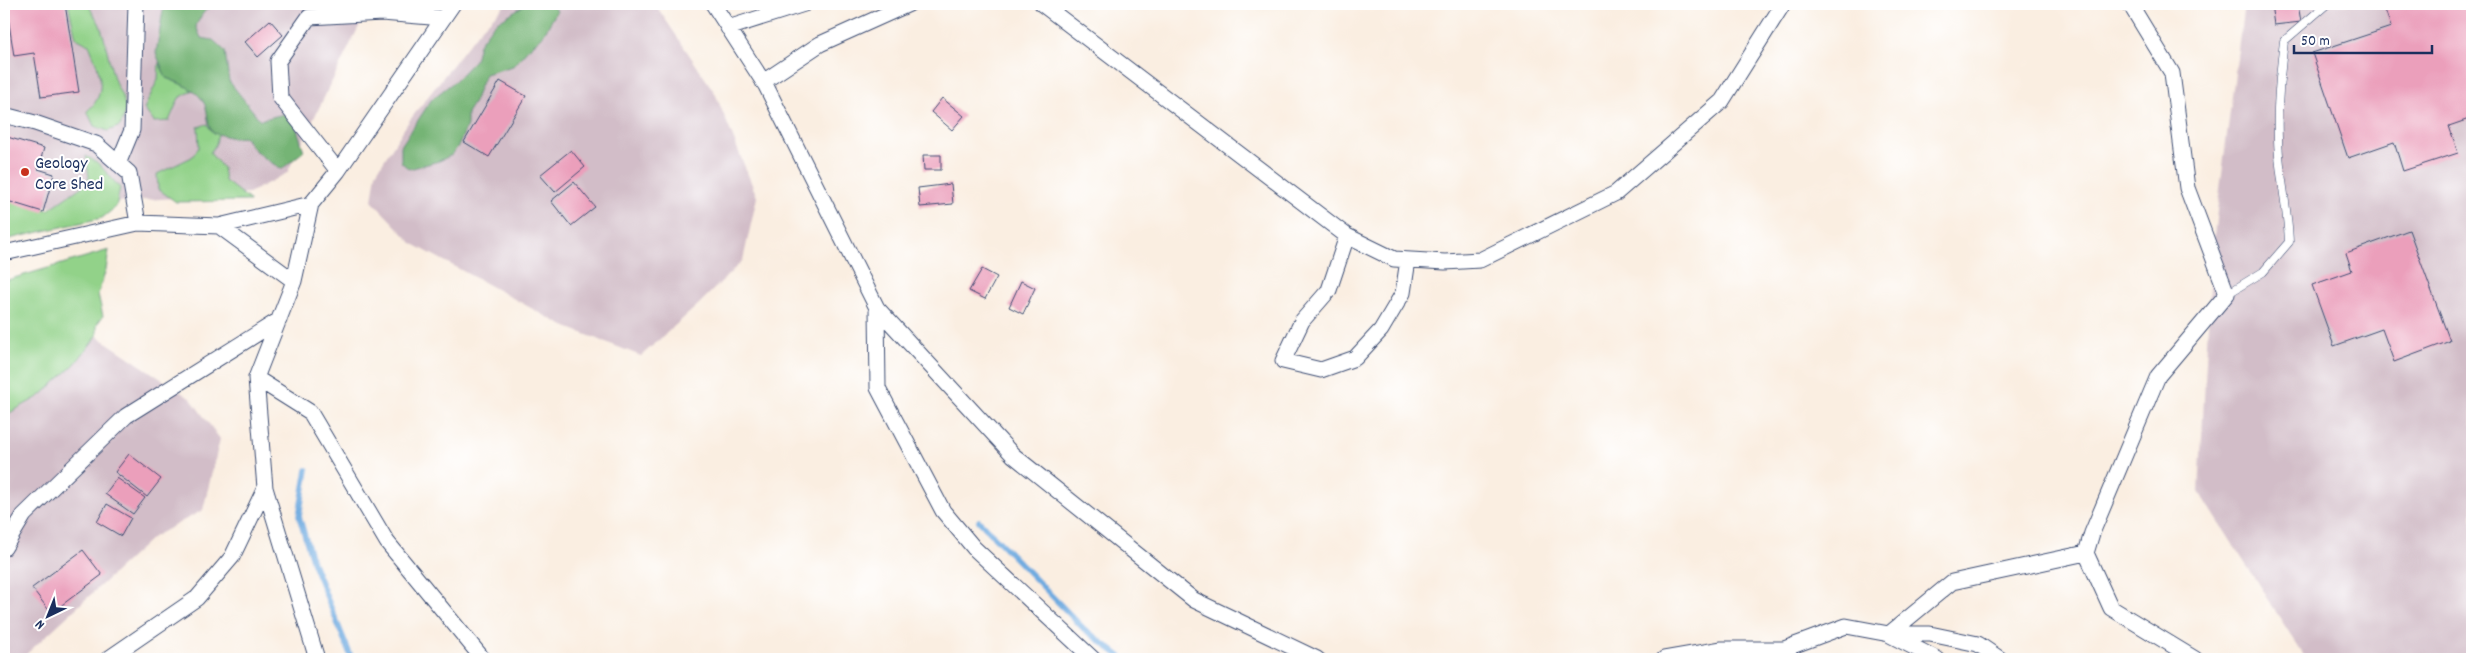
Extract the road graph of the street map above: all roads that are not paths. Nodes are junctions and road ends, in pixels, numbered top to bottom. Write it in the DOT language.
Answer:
graph roads {
  1 [pos="136,4"];
  2 [pos="453,4"];
  3 [pos="713,4"];
  4 [pos="804,4"];
  5 [pos="909,4"];
  6 [pos="1042,4"];
  7 [pos="1783,4"];
  8 [pos="2130,4"];
  9 [pos="2327,4"];
  10 [pos="442,18"];
  11 [pos="728,28"];
  12 [pos="763,82"];
  13 [pos="4,115"];
  14 [pos="118,164"];
  15 [pos="338,171"];
  16 [pos="311,204"];
  17 [pos="138,222"];
  18 [pos="219,226"];
  19 [pos="1347,236"];
  20 [pos="4,253"];
  21 [pos="1408,260"];
  22 [pos="294,281"];
  23 [pos="2227,294"];
  24 [pos="876,308"];
  25 [pos="278,320"];
  26 [pos="256,378"];
  27 [pos="265,488"];
  28 [pos="4,548"];
  29 [pos="2086,552"];
  30 [pos="1889,634"];
  31 [pos="108,659"];
  32 [pos="317,659"];
  33 [pos="483,659"];
  34 [pos="1093,659"];
  35 [pos="1317,659"];
  36 [pos="1664,659"];
  37 [pos="1937,659"];
  38 [pos="2000,659"];
  39 [pos="2195,659"];
  1 -- 14 [label="street"];
  2 -- 10 [label="street"];
  3 -- 11 [label="street"];
  4 -- 11 [label="street"];
  5 -- 12 [label="street"];
  6 -- 19 [label="street"];
  7 -- 21 [label="street"];
  8 -- 23 [label="street"];
  9 -- 23 [label="lane"];
  10 -- 15 [label="street"];
  10 -- 15 [label="street"];
  11 -- 12 [label="street"];
  12 -- 24 [label="street"];
  13 -- 14 [label="street"];
  14 -- 17 [label="street"];
  15 -- 16 [label="street"];
  16 -- 18 [label="street"];
  16 -- 22 [label="street"];
  17 -- 18 [label="street"];
  17 -- 20 [label="street"];
  18 -- 22 [label="street"];
  19 -- 21 [label="street"];
  19 -- 21 [label="street"];
  22 -- 25 [label="street"];
  23 -- 29 [label="street"];
  24 -- 34 [label="street"];
  24 -- 35 [label="street"];
  25 -- 26 [label="street"];
  25 -- 28 [label="street"];
  26 -- 27 [label="street"];
  26 -- 33 [label="street"];
  27 -- 31 [label="street"];
  27 -- 32 [label="street"];
  29 -- 30 [label="street"];
  29 -- 39 [label="street"];
  30 -- 36 [label="street"];
  30 -- 37 [label="street"];
  30 -- 38 [label="street"];
}
